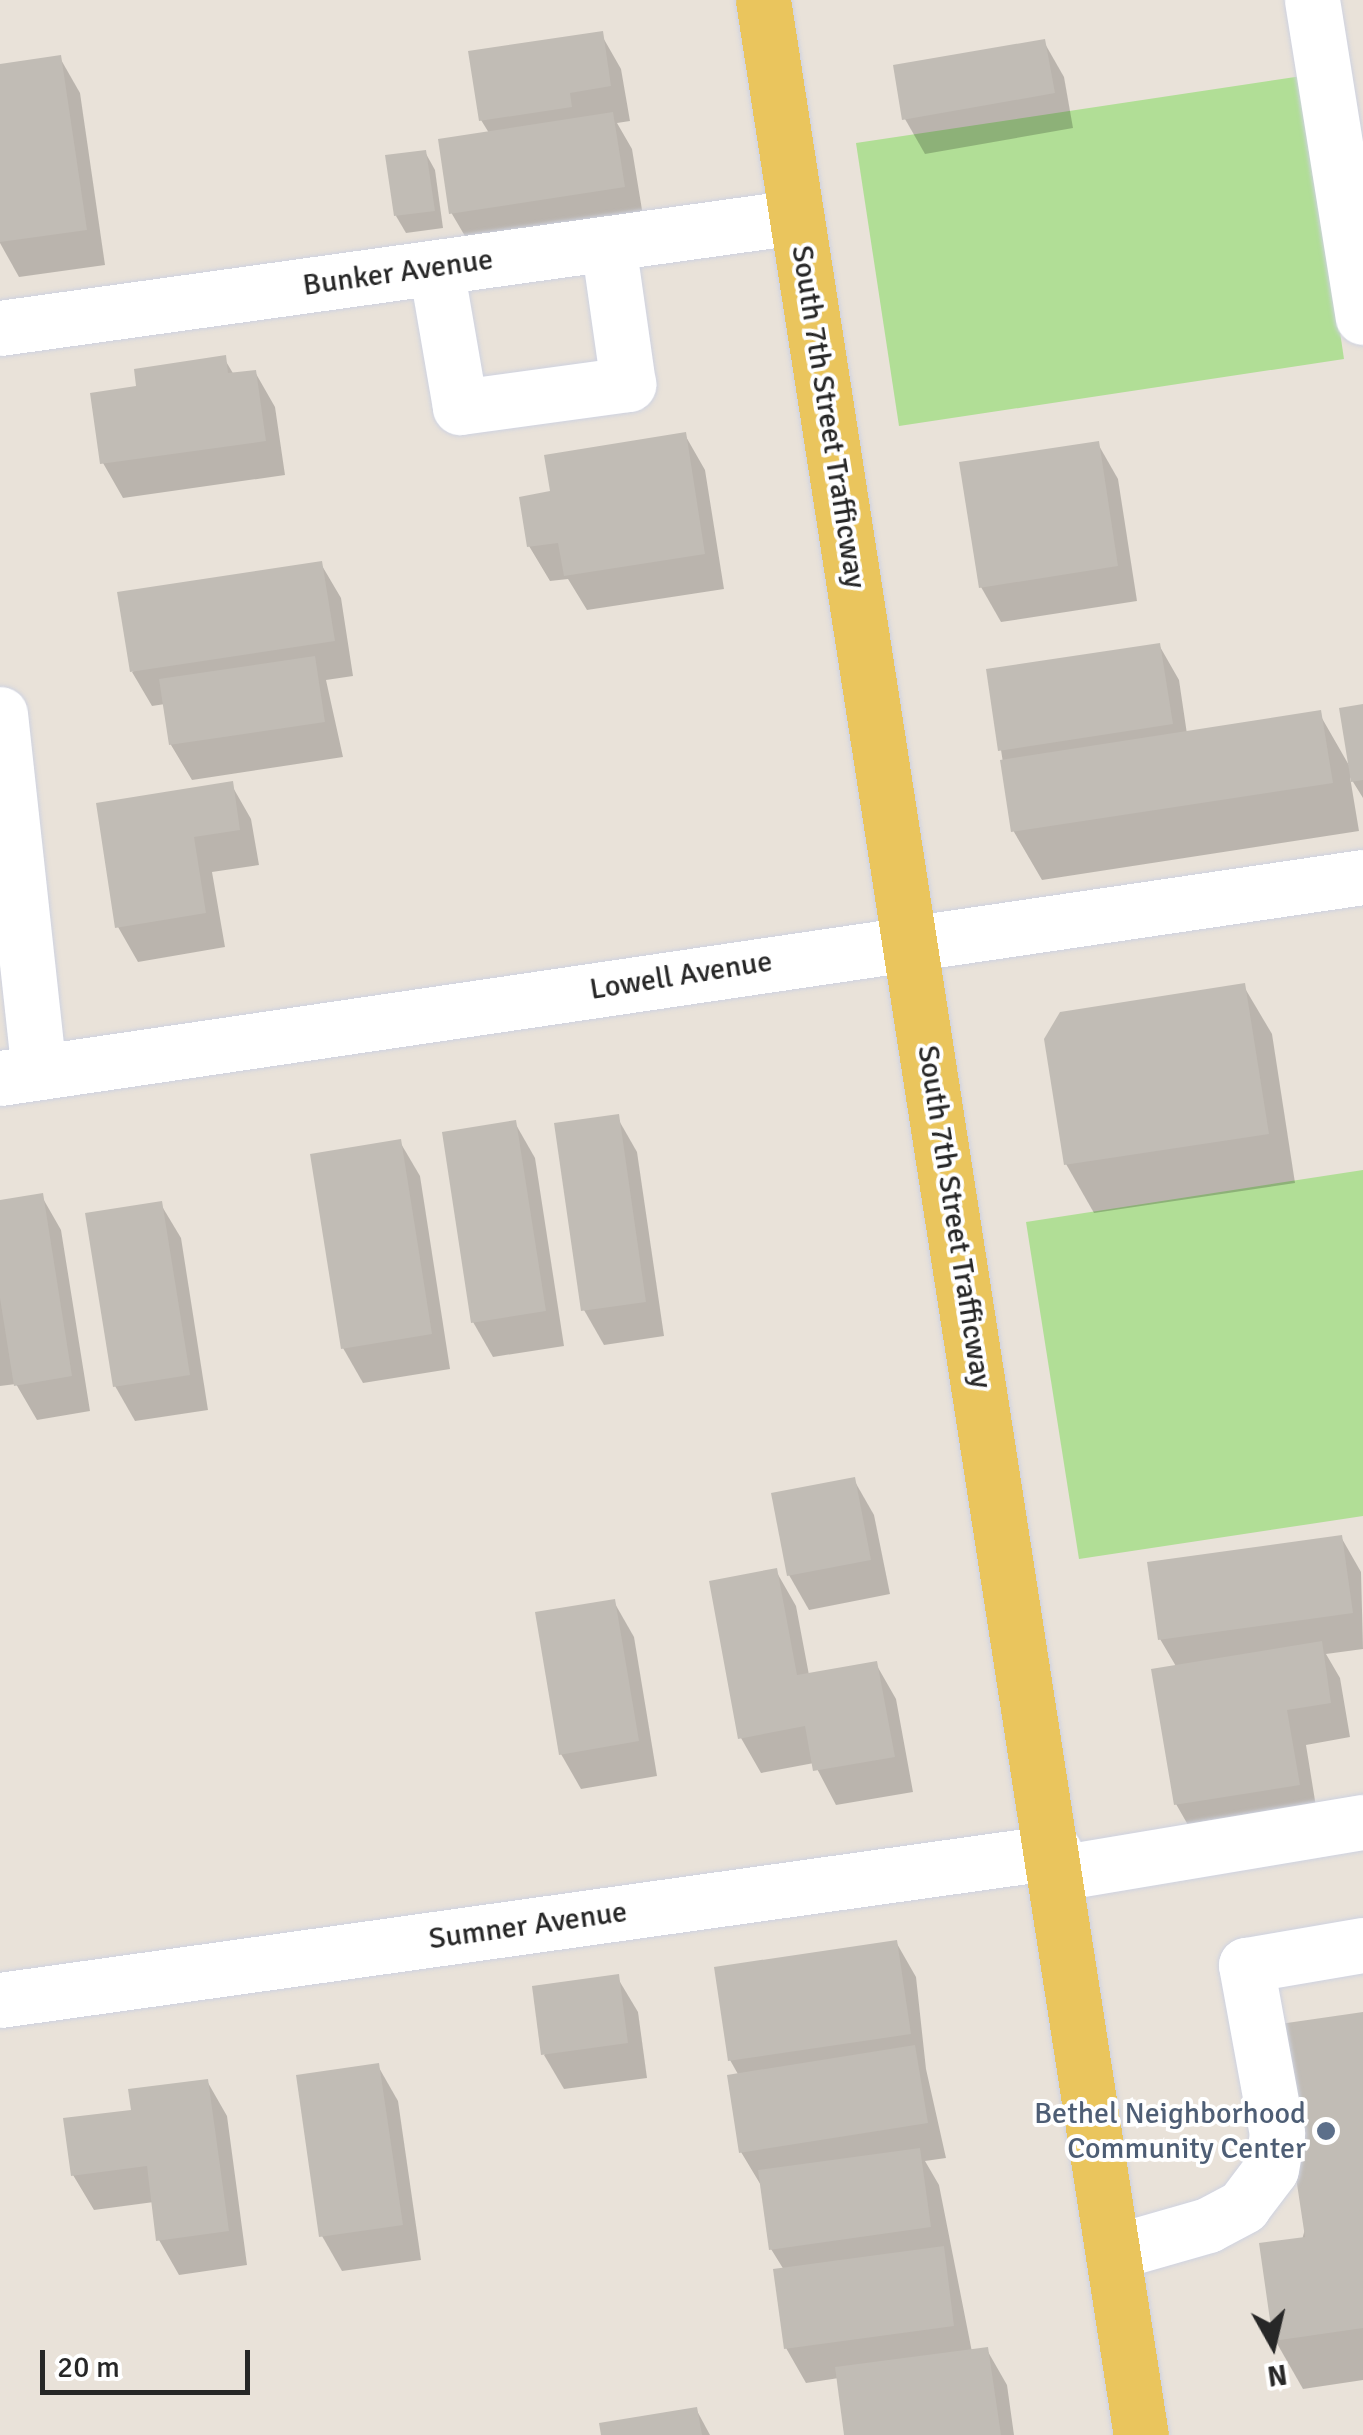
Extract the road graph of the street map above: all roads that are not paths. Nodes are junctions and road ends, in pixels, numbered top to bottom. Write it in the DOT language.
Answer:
graph roads {
  1 [pos="763,0"];
  2 [pos="1312,0"];
  3 [pos="796,217"];
  4 [pos="608,244"];
  5 [pos="436,268"];
  6 [pos="1363,317"];
  7 [pos="0,328"];
  8 [pos="0,714"];
  9 [pos="1363,877"];
  10 [pos="911,943"];
  11 [pos="20,1075"];
  12 [pos="1363,1822"];
  13 [pos="1056,1862"];
  14 [pos="1363,1945"];
  15 [pos="0,2000"];
  16 [pos="1114,2252"];
  17 [pos="1140,2435"];
  1 -- 3 [label="main road, South 7th Street Trafficway"];
  2 -- 6 [label="street"];
  3 -- 4 [label="street, Bunker Avenue"];
  3 -- 10 [label="main road, South 7th Street Trafficway"];
  4 -- 5 [label="street, Bunker Avenue"];
  4 -- 5 [label="street"];
  5 -- 7 [label="street, Bunker Avenue"];
  8 -- 11 [label="street"];
  9 -- 10 [label="street, Lowell Avenue"];
  10 -- 11 [label="street, Lowell Avenue"];
  10 -- 13 [label="main road, South 7th Street Trafficway"];
  12 -- 13 [label="street, Sumner Avenue"];
  13 -- 15 [label="street, Sumner Avenue"];
  13 -- 16 [label="main road, South 7th Street Trafficway"];
  14 -- 16 [label="street"];
  16 -- 17 [label="main road, South 7th Street Trafficway"];
}
